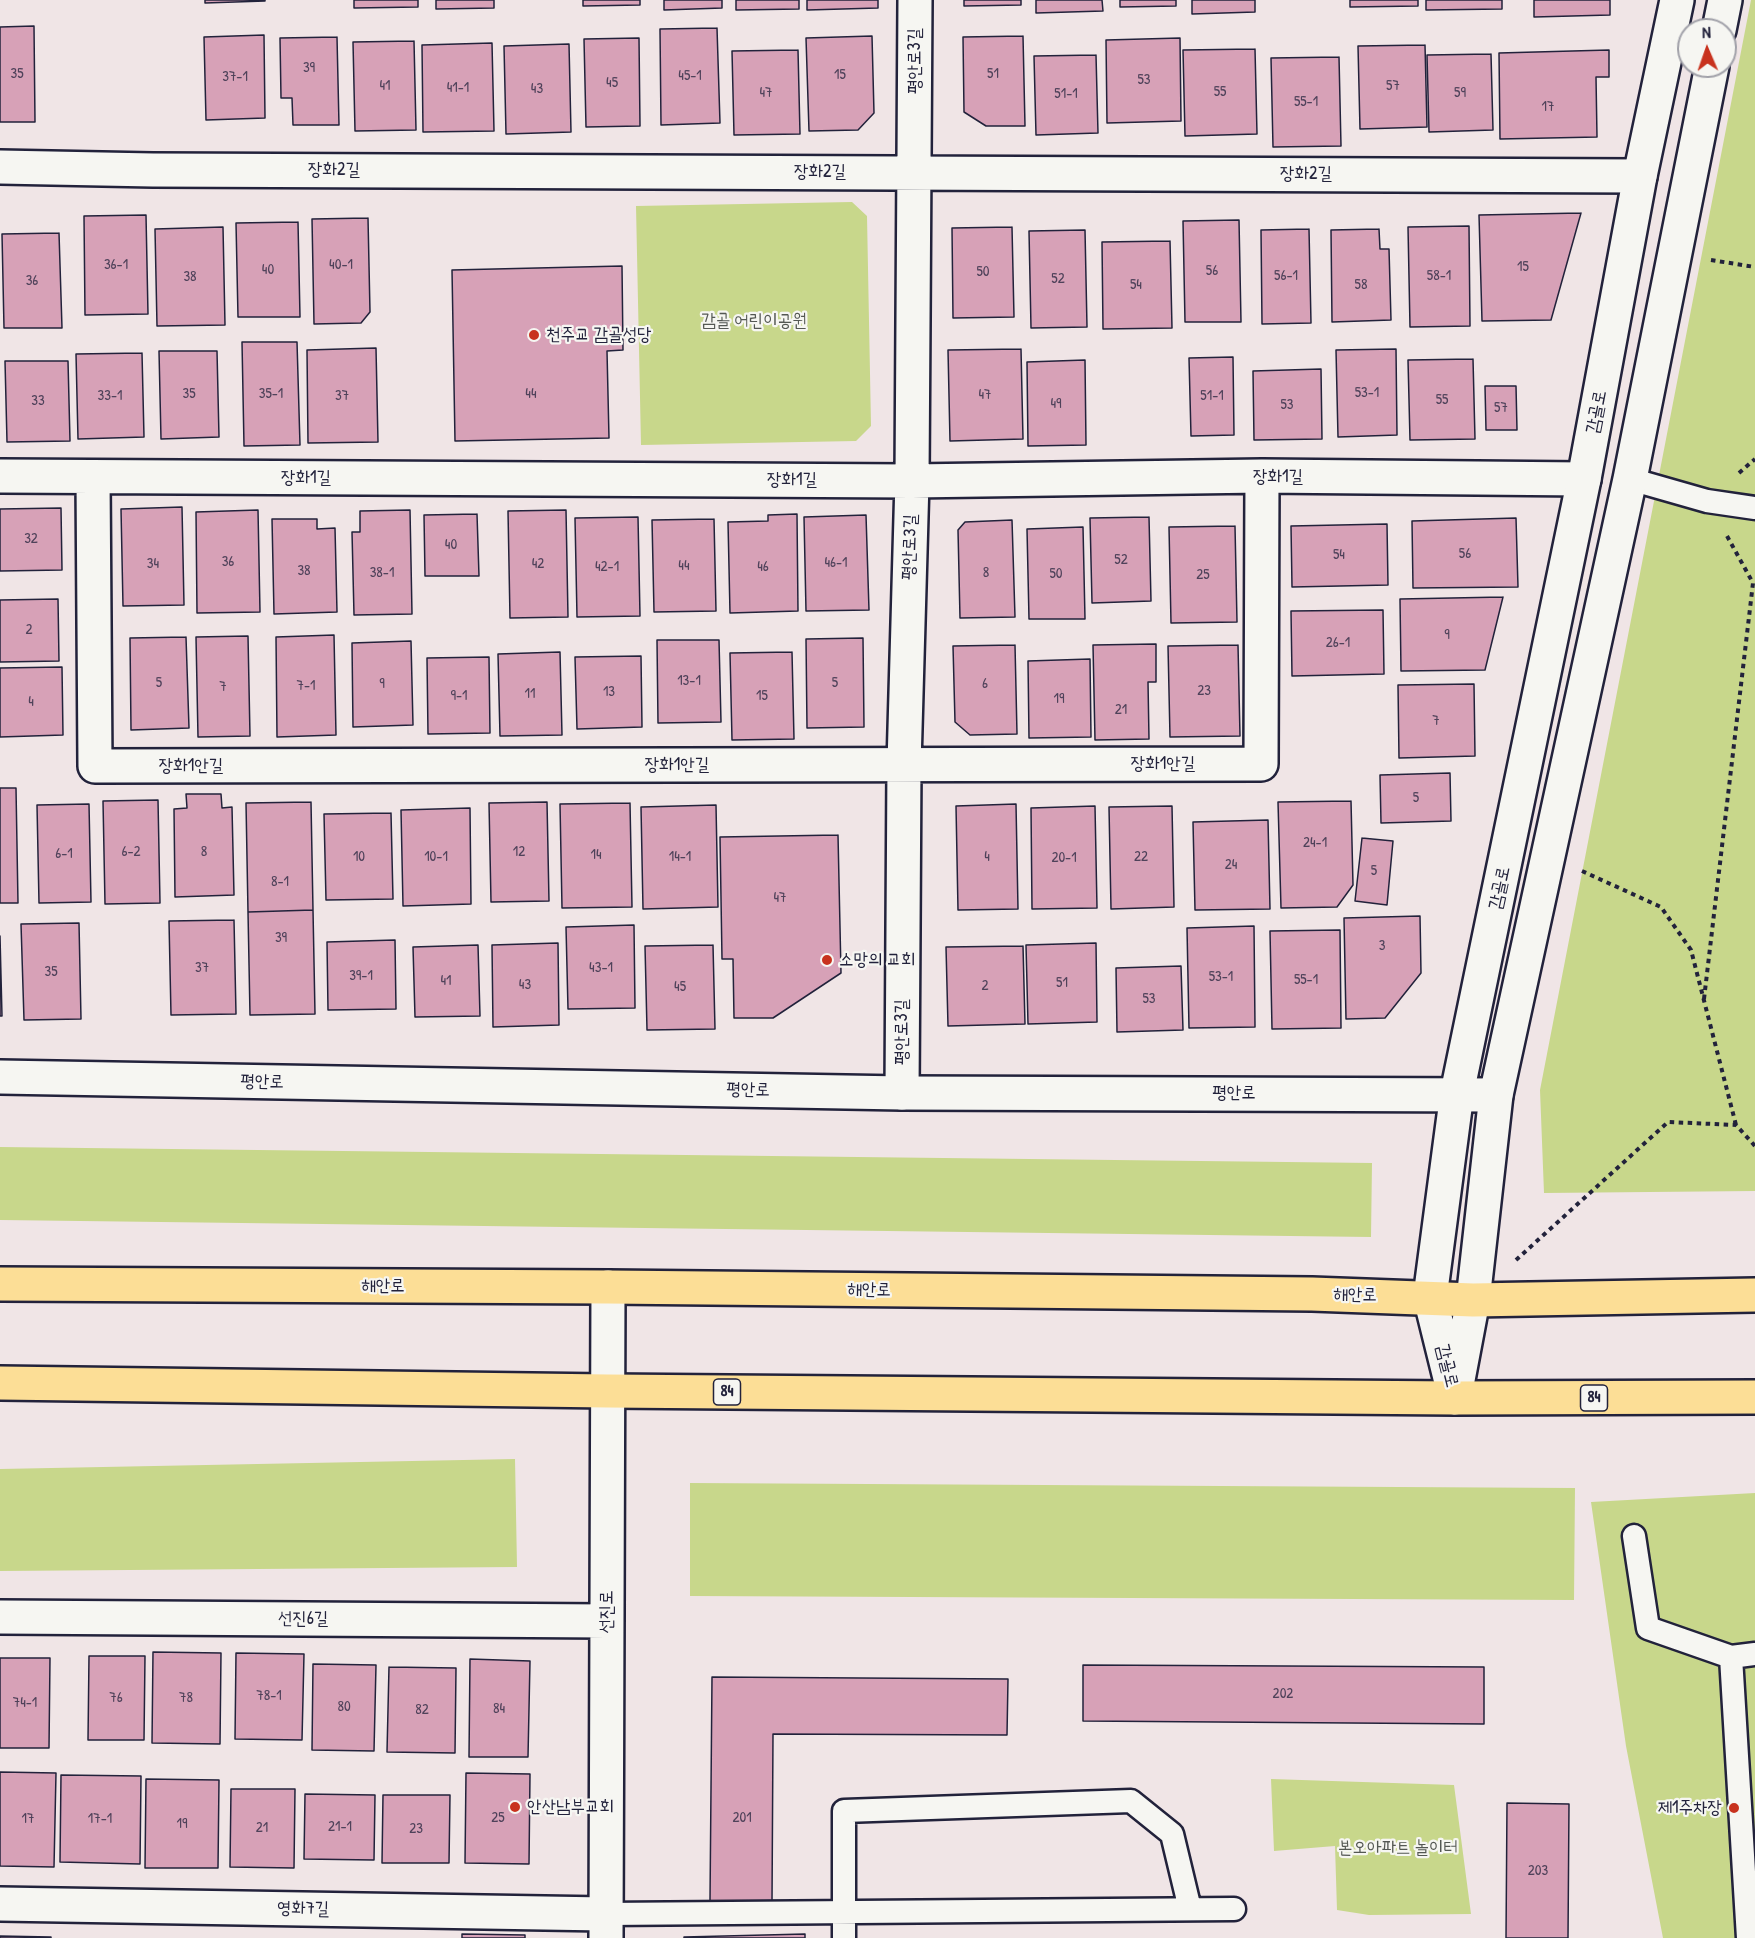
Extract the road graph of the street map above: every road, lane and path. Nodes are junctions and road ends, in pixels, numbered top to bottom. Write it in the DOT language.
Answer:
graph roads {
  1 [pos="915,0"];
  2 [pos="1677,0"];
  3 [pos="1725,0"];
  4 [pos="1721,18"];
  5 [pos="1710,78"];
  6 [pos="0,167"];
  7 [pos="915,172"];
  8 [pos="1640,176"];
  9 [pos="1755,459"];
  10 [pos="0,476"];
  11 [pos="93,477"];
  12 [pos="1262,477"];
  13 [pos="1630,478"];
  14 [pos="1584,479"];
  15 [pos="912,481"];
  16 [pos="1707,501"];
  17 [pos="1755,508"];
  18 [pos="904,764"];
  19 [pos="1548,856"];
  20 [pos="1704,999"];
  21 [pos="0,1077"];
  22 [pos="902,1093"];
  23 [pos="1457,1093"];
  24 [pos="1496,1095"];
  25 [pos="1736,1125"];
  26 [pos="1755,1146"];
  27 [pos="1515,1261"];
  28 [pos="0,1284"];
  29 [pos="608,1287"];
  30 [pos="1746,1295"];
  31 [pos="1430,1297"];
  32 [pos="1473,1300"];
  33 [pos="0,1383"];
  34 [pos="608,1391"];
  35 [pos="1744,1397"];
  36 [pos="1455,1398"];
  37 [pos="1634,1536"];
  38 [pos="0,1617"];
  39 [pos="607,1621"];
  40 [pos="1755,1654"];
  41 [pos="1731,1657"];
  42 [pos="0,1905"];
  43 [pos="1190,1909"];
  44 [pos="1234,1909"];
  45 [pos="843,1912"];
  46 [pos="606,1926"];
  47 [pos="844,1938"];
  48 [pos="1748,1938"];
  1 -- 7 [label="street, 평안로3길"];
  2 -- 8 [label="street, 감골로"];
  3 -- 4 [label="street"];
  5 -- 13 [label="street, 감골로"];
  6 -- 7 [label="street, 장화2길"];
  7 -- 8 [label="street, 장화2길"];
  7 -- 15 [label="street, 평안로3길"];
  8 -- 14 [label="street, 감골로"];
  9 -- 16 [label="path"];
  10 -- 11 [label="street, 장화1길"];
  11 -- 15 [label="street, 장화1길"];
  11 -- 18 [label="street, 장화1안길"];
  12 -- 14 [label="street, 장화1길"];
  12 -- 15 [label="street, 장화1길"];
  12 -- 18 [label="street, 장화1안길"];
  13 -- 16 [label="lane"];
  13 -- 19 [label="street, 감골로"];
  14 -- 23 [label="street, 감골로"];
  15 -- 18 [label="street, 평안로3길"];
  16 -- 17 [label="lane"];
  16 -- 20 [label="path"];
  18 -- 22 [label="street, 평안로3길"];
  19 -- 20 [label="path"];
  19 -- 24 [label="street, 감골로"];
  20 -- 25 [label="path"];
  21 -- 22 [label="street, 평안로"];
  22 -- 23 [label="street, 평안로"];
  23 -- 24 [label="street, 평안로"];
  23 -- 31 [label="street, 감골로"];
  24 -- 32 [label="street, 감골로"];
  25 -- 26 [label="path"];
  25 -- 27 [label="path"];
  28 -- 29 [label="main road, 해안로"];
  29 -- 31 [label="main road, 해안로"];
  29 -- 34 [label="street, 선진로"];
  30 -- 32 [label="main road, 해안로"];
  31 -- 32 [label="main road, 해안로"];
  31 -- 36 [label="street, 감골로"];
  32 -- 36 [label="street, 감골로"];
  33 -- 34 [label="main road, 84"];
  34 -- 36 [label="main road, 84"];
  34 -- 39 [label="street, 선진로"];
  35 -- 36 [label="main road, 84"];
  37 -- 41 [label="lane"];
  38 -- 39 [label="street, 선진6길"];
  39 -- 46 [label="street, 선진로"];
  40 -- 41 [label="lane"];
  41 -- 48 [label="lane"];
  42 -- 46 [label="street, 영화7길"];
  43 -- 44 [label="lane"];
  43 -- 45 [label="lane"];
  43 -- 45 [label="lane"];
  45 -- 46 [label="lane"];
  45 -- 47 [label="lane"];
}
